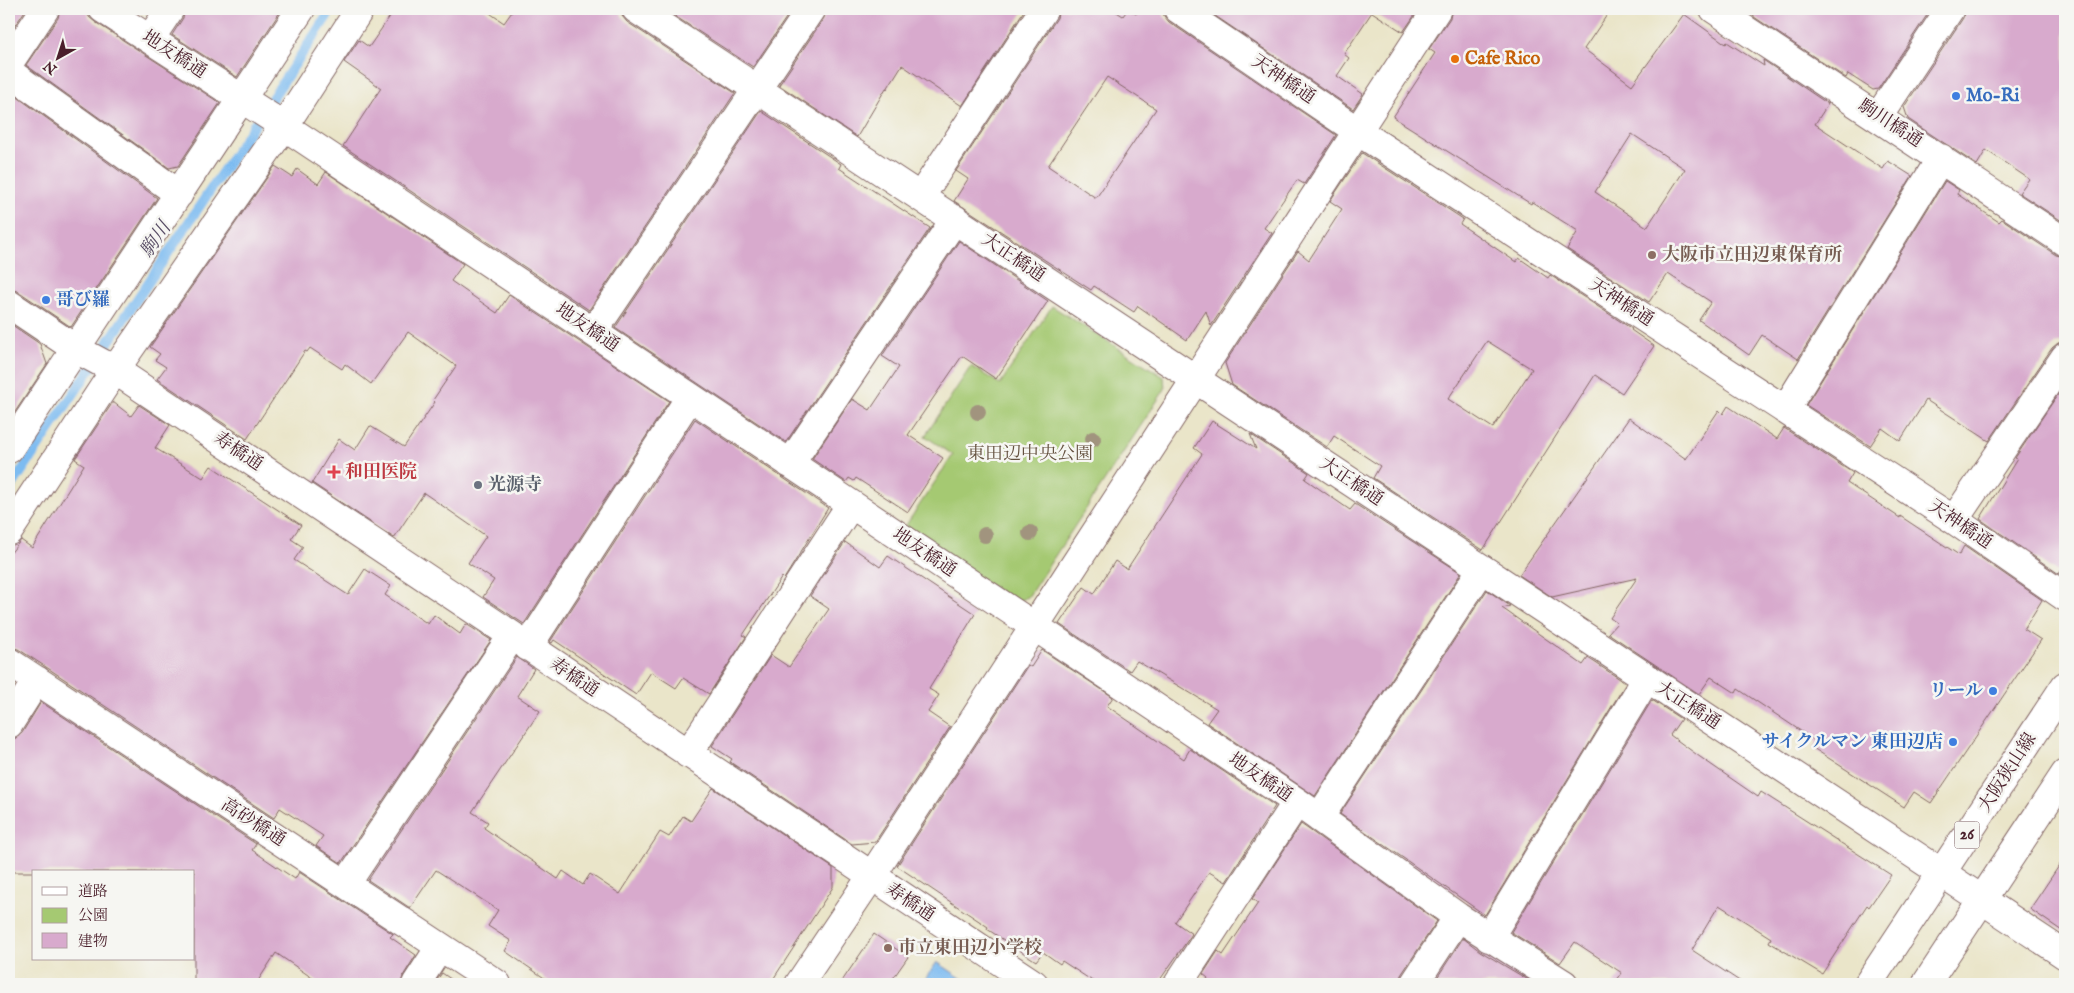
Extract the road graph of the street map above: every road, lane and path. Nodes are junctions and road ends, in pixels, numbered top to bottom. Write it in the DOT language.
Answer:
graph roads {
  1 [pos="45,9"];
  2 [pos="104,9"];
  3 [pos="170,9"];
  4 [pos="301,9"];
  5 [pos="360,9"];
  6 [pos="636,9"];
  7 [pos="811,9"];
  8 [pos="1044,9"];
  9 [pos="1178,9"];
  10 [pos="1437,9"];
  11 [pos="1714,9"];
  12 [pos="1950,9"];
  13 [pos="150,39"];
  14 [pos="9,63"];
  15 [pos="9,72"];
  16 [pos="758,88"];
  17 [pos="243,99"];
  18 [pos="1878,117"];
  19 [pos="282,125"];
  20 [pos="1356,130"];
  21 [pos="1941,158"];
  22 [pos="179,194"];
  23 [pos="921,196"];
  24 [pos="955,219"];
  25 [pos="2065,242"];
  26 [pos="9,304"];
  27 [pos="593,332"];
  28 [pos="77,350"];
  29 [pos="2065,357"];
  30 [pos="113,369"];
  31 [pos="1195,379"];
  32 [pos="690,397"];
  33 [pos="1785,410"];
  34 [pos="9,449"];
  35 [pos="790,464"];
  36 [pos="851,504"];
  37 [pos="1954,520"];
  38 [pos="9,531"];
  39 [pos="1482,569"];
  40 [pos="2065,597"];
  41 [pos="1034,626"];
  42 [pos="520,642"];
  43 [pos="9,662"];
  44 [pos="1647,678"];
  45 [pos="37,680"];
  46 [pos="2065,686"];
  47 [pos="9,724"];
  48 [pos="688,754"];
  49 [pos="2065,774"];
  50 [pos="1297,802"];
  51 [pos="1319,818"];
  52 [pos="1942,873"];
  53 [pos="871,877"];
  54 [pos="346,884"];
  55 [pos="1982,901"];
  56 [pos="1458,917"];
  57 [pos="1489,938"];
  58 [pos="440,947"];
  59 [pos="2065,955"];
  60 [pos="416,984"];
  61 [pos="497,984"];
  62 [pos="799,984"];
  63 [pos="1034,984"];
  64 [pos="1178,984"];
  65 [pos="1414,984"];
  66 [pos="1564,984"];
  67 [pos="1868,984"];
  68 [pos="1926,984"];
  1 -- 14 [label="street"];
  2 -- 13 [label="street, 地友橋通"];
  3 -- 13 [label="street"];
  4 -- 17 [label="street"];
  5 -- 19 [label="street"];
  6 -- 16 [label="street, 大正橋通"];
  7 -- 16 [label="street"];
  8 -- 23 [label="street"];
  9 -- 20 [label="street, 天神橋通"];
  10 -- 20 [label="street"];
  11 -- 18 [label="street, 駒川橋通"];
  12 -- 18 [label="street"];
  13 -- 17 [label="street, 地友橋通"];
  15 -- 22 [label="street"];
  16 -- 23 [label="street, 大正橋通"];
  16 -- 27 [label="street"];
  17 -- 19 [label="street, 地友橋通"];
  17 -- 22 [label="street"];
  18 -- 21 [label="street, 駒川橋通"];
  19 -- 27 [label="street, 地友橋通"];
  19 -- 30 [label="street"];
  20 -- 31 [label="street"];
  20 -- 33 [label="street, 天神橋通"];
  21 -- 25 [label="street, 駒川橋通"];
  21 -- 33 [label="street"];
  22 -- 28 [label="street"];
  23 -- 24 [label="street, 大正橋通"];
  24 -- 31 [label="street, 大正橋通"];
  24 -- 35 [label="street"];
  26 -- 28 [label="street"];
  27 -- 32 [label="street, 地友橋通"];
  28 -- 30 [label="street, 寿橋通"];
  28 -- 34 [label="street"];
  29 -- 37 [label="street"];
  30 -- 38 [label="street"];
  30 -- 42 [label="street, 寿橋通"];
  31 -- 39 [label="street, 大正橋通"];
  31 -- 41 [label="street"];
  32 -- 35 [label="street, 地友橋通"];
  32 -- 42 [label="street"];
  33 -- 37 [label="street, 天神橋通"];
  35 -- 36 [label="street, 地友橋通"];
  36 -- 41 [label="street, 地友橋通"];
  36 -- 48 [label="street"];
  37 -- 40 [label="street, 天神橋通"];
  39 -- 44 [label="street, 大正橋通"];
  39 -- 51 [label="street"];
  41 -- 50 [label="street, 地友橋通"];
  41 -- 53 [label="street"];
  42 -- 48 [label="street, 寿橋通"];
  42 -- 54 [label="street"];
  43 -- 45 [label="street, 高砂橋通"];
  44 -- 52 [label="street, 大正橋通"];
  44 -- 57 [label="street"];
  45 -- 47 [label="street"];
  45 -- 54 [label="street, 高砂橋通"];
  46 -- 52 [label="street, 大阪狭山線 / 26"];
  48 -- 53 [label="street, 寿橋通"];
  49 -- 55 [label="street"];
  50 -- 51 [label="street, 地友橋通"];
  50 -- 64 [label="street"];
  51 -- 56 [label="street, 地友橋通"];
  52 -- 55 [label="street, 大正橋通"];
  52 -- 67 [label="street, 大阪狭山線 / 26"];
  53 -- 62 [label="street"];
  53 -- 63 [label="street, 寿橋通"];
  54 -- 58 [label="street, 高砂橋通"];
  55 -- 59 [label="street, 大正橋通"];
  55 -- 68 [label="street"];
  56 -- 57 [label="street, 地友橋通"];
  56 -- 65 [label="street"];
  57 -- 66 [label="street, 地友橋通"];
  58 -- 60 [label="street"];
  58 -- 61 [label="street, 高砂橋通"];
}
